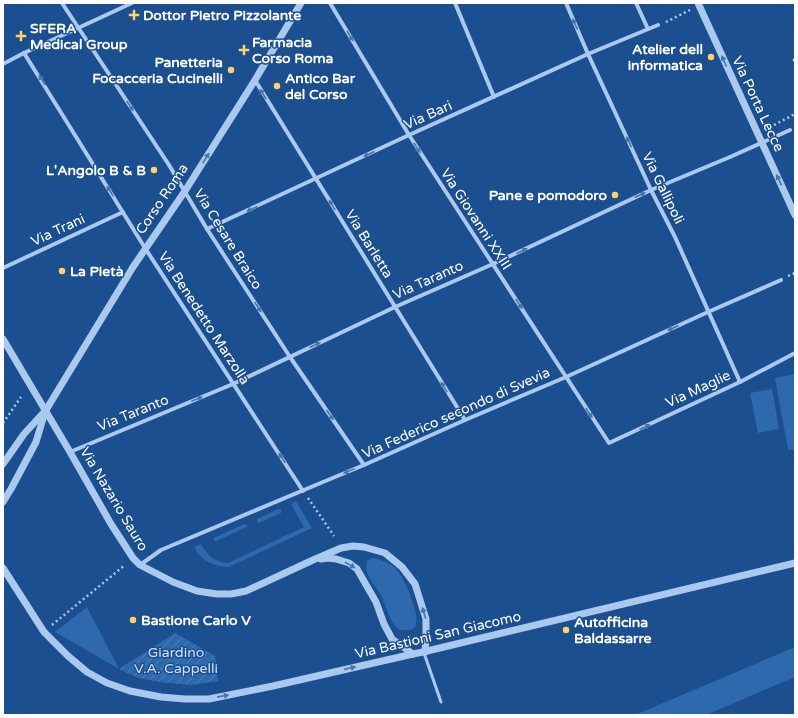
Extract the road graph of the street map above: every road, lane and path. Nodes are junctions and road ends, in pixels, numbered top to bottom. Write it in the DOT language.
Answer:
graph roads {
  1 [pos="62,3"];
  2 [pos="132,3"];
  3 [pos="301,3"];
  4 [pos="330,3"];
  5 [pos="455,3"];
  6 [pos="566,3"];
  7 [pos="636,3"];
  8 [pos="698,3"];
  9 [pos="691,10"];
  10 [pos="658,25"];
  11 [pos="78,28"];
  12 [pos="648,29"];
  13 [pos="24,53"];
  14 [pos="588,54"];
  15 [pos="3,64"];
  16 [pos="255,80"];
  17 [pos="494,98"];
  18 [pos="795,114"];
  19 [pos="768,127"];
  20 [pos="795,128"];
  21 [pos="409,135"];
  22 [pos="316,179"];
  23 [pos="651,190"];
  24 [pos="185,191"];
  25 [pos="123,212"];
  26 [pos="795,215"];
  27 [pos="207,229"];
  28 [pos="145,248"];
  29 [pos="493,264"];
  30 [pos="3,268"];
  31 [pos="781,280"];
  32 [pos="395,307"];
  33 [pos="708,312"];
  34 [pos="3,339"];
  35 [pos="795,353"];
  36 [pos="290,357"];
  37 [pos="566,377"];
  38 [pos="740,382"];
  39 [pos="233,384"];
  40 [pos="21,397"];
  41 [pos="46,410"];
  42 [pos="465,420"];
  43 [pos="3,423"];
  44 [pos="609,443"];
  45 [pos="70,452"];
  46 [pos="3,464"];
  47 [pos="364,465"];
  48 [pos="303,491"];
  49 [pos="3,502"];
  50 [pos="334,536"];
  51 [pos="133,558"];
  52 [pos="313,560"];
  53 [pos="795,563"];
  54 [pos="140,565"];
  55 [pos="3,568"];
  56 [pos="44,632"];
  57 [pos="424,652"];
  58 [pos="413,654"];
  59 [pos="441,702"];
  1 -- 11 [label="street, Via Cesare Braico"];
  2 -- 11 [label="street"];
  3 -- 16 [label="street, Corso Roma"];
  4 -- 21 [label="street, Via Giovanni XXIII, one-way"];
  5 -- 17 [label="street"];
  14 -- 6 [label="street, Via Gallipoli, one-way"];
  7 -- 12 [label="street"];
  26 -- 8 [label="street, Via Porta Lecce, one-way"];
  9 -- 10 [label="path"];
  10 -- 12 [label="street, Via Bari"];
  11 -- 13 [label="street"];
  11 -- 24 [label="street, Via Cesare Braico, one-way"];
  12 -- 14 [label="street, Via Bari"];
  13 -- 15 [label="street"];
  25 -- 13 [label="street, Via Benedetto Marzolla, one-way"];
  14 -- 17 [label="street, Via Bari"];
  23 -- 14 [label="street, Via Gallipoli, one-way"];
  22 -- 16 [label="street, Via Barletta, one-way"];
  24 -- 16 [label="street, Corso Roma, one-way"];
  17 -- 21 [label="street, Via Bari"];
  18 -- 19 [label="path"];
  20 -- 23 [label="street, Via Taranto, bridge"];
  21 -- 22 [label="street, Via Bari, one-way"];
  21 -- 29 [label="street, Via Giovanni XXIII, one-way"];
  22 -- 27 [label="street, Via Bari, one-way"];
  32 -- 22 [label="street, Via Barletta, one-way"];
  29 -- 23 [label="street, Via Taranto, one-way"];
  23 -- 33 [label="street, Via Gallipoli"];
  24 -- 27 [label="street, Via Cesare Braico"];
  24 -- 28 [label="street, Corso Roma"];
  25 -- 28 [label="street, Via Benedetto Marzolla"];
  25 -- 30 [label="street, Via Trani"];
  27 -- 36 [label="street, Via Cesare Braico, one-way"];
  28 -- 39 [label="street, Via Benedetto Marzolla"];
  28 -- 41 [label="street, Corso Roma"];
  29 -- 32 [label="street, Via Taranto"];
  29 -- 37 [label="street, Via Giovanni XXIII, one-way"];
  31 -- 33 [label="street, Via Federico secondo di Svevia"];
  36 -- 32 [label="street, Via Taranto, one-way"];
  42 -- 32 [label="street, Via Barletta, one-way"];
  33 -- 37 [label="street, Via Federico secondo di Svevia, one-way"];
  33 -- 38 [label="street, Via Gallipoli"];
  34 -- 41 [label="street, Via Nazario Sauro"];
  35 -- 38 [label="street, Via Maglie"];
  36 -- 39 [label="street, Via Taranto"];
  36 -- 47 [label="street, Via Cesare Braico, one-way"];
  37 -- 42 [label="street, Via Federico secondo di Svevia"];
  37 -- 44 [label="street, Via Giovanni XXIII, one-way"];
  44 -- 38 [label="street, Via Maglie, one-way"];
  45 -- 39 [label="street, Via Taranto, one-way"];
  48 -- 39 [label="street, Via Benedetto Marzolla, one-way"];
  40 -- 43 [label="path"];
  41 -- 45 [label="street, Via Nazario Sauro"];
  41 -- 46 [label="street"];
  41 -- 49 [label="street"];
  42 -- 47 [label="street, Via Federico secondo di Svevia"];
  45 -- 51 [label="street, Via Nazario Sauro"];
  47 -- 48 [label="street, Via Federico secondo di Svevia, one-way"];
  48 -- 50 [label="path"];
  48 -- 54 [label="street, Via Federico secondo di Svevia"];
  51 -- 54 [label="street, Via Nazario Sauro"];
  51 -- 56 [label="path"];
  52 -- 54 [label="street, Via Nazario Sauro"];
  57 -- 52 [label="street, Via Nazario Sauro, one-way"];
  52 -- 58 [label="street, Via Nazario Sauro, one-way"];
  53 -- 57 [label="street, Via Bastioni San Giacomo"];
  55 -- 56 [label="street, Via Bastioni San Giacomo"];
  56 -- 58 [label="street, Via Bastioni San Giacomo, one-way"];
  57 -- 58 [label="street, Via Bastioni San Giacomo"];
  57 -- 59 [label="lane"];
}
